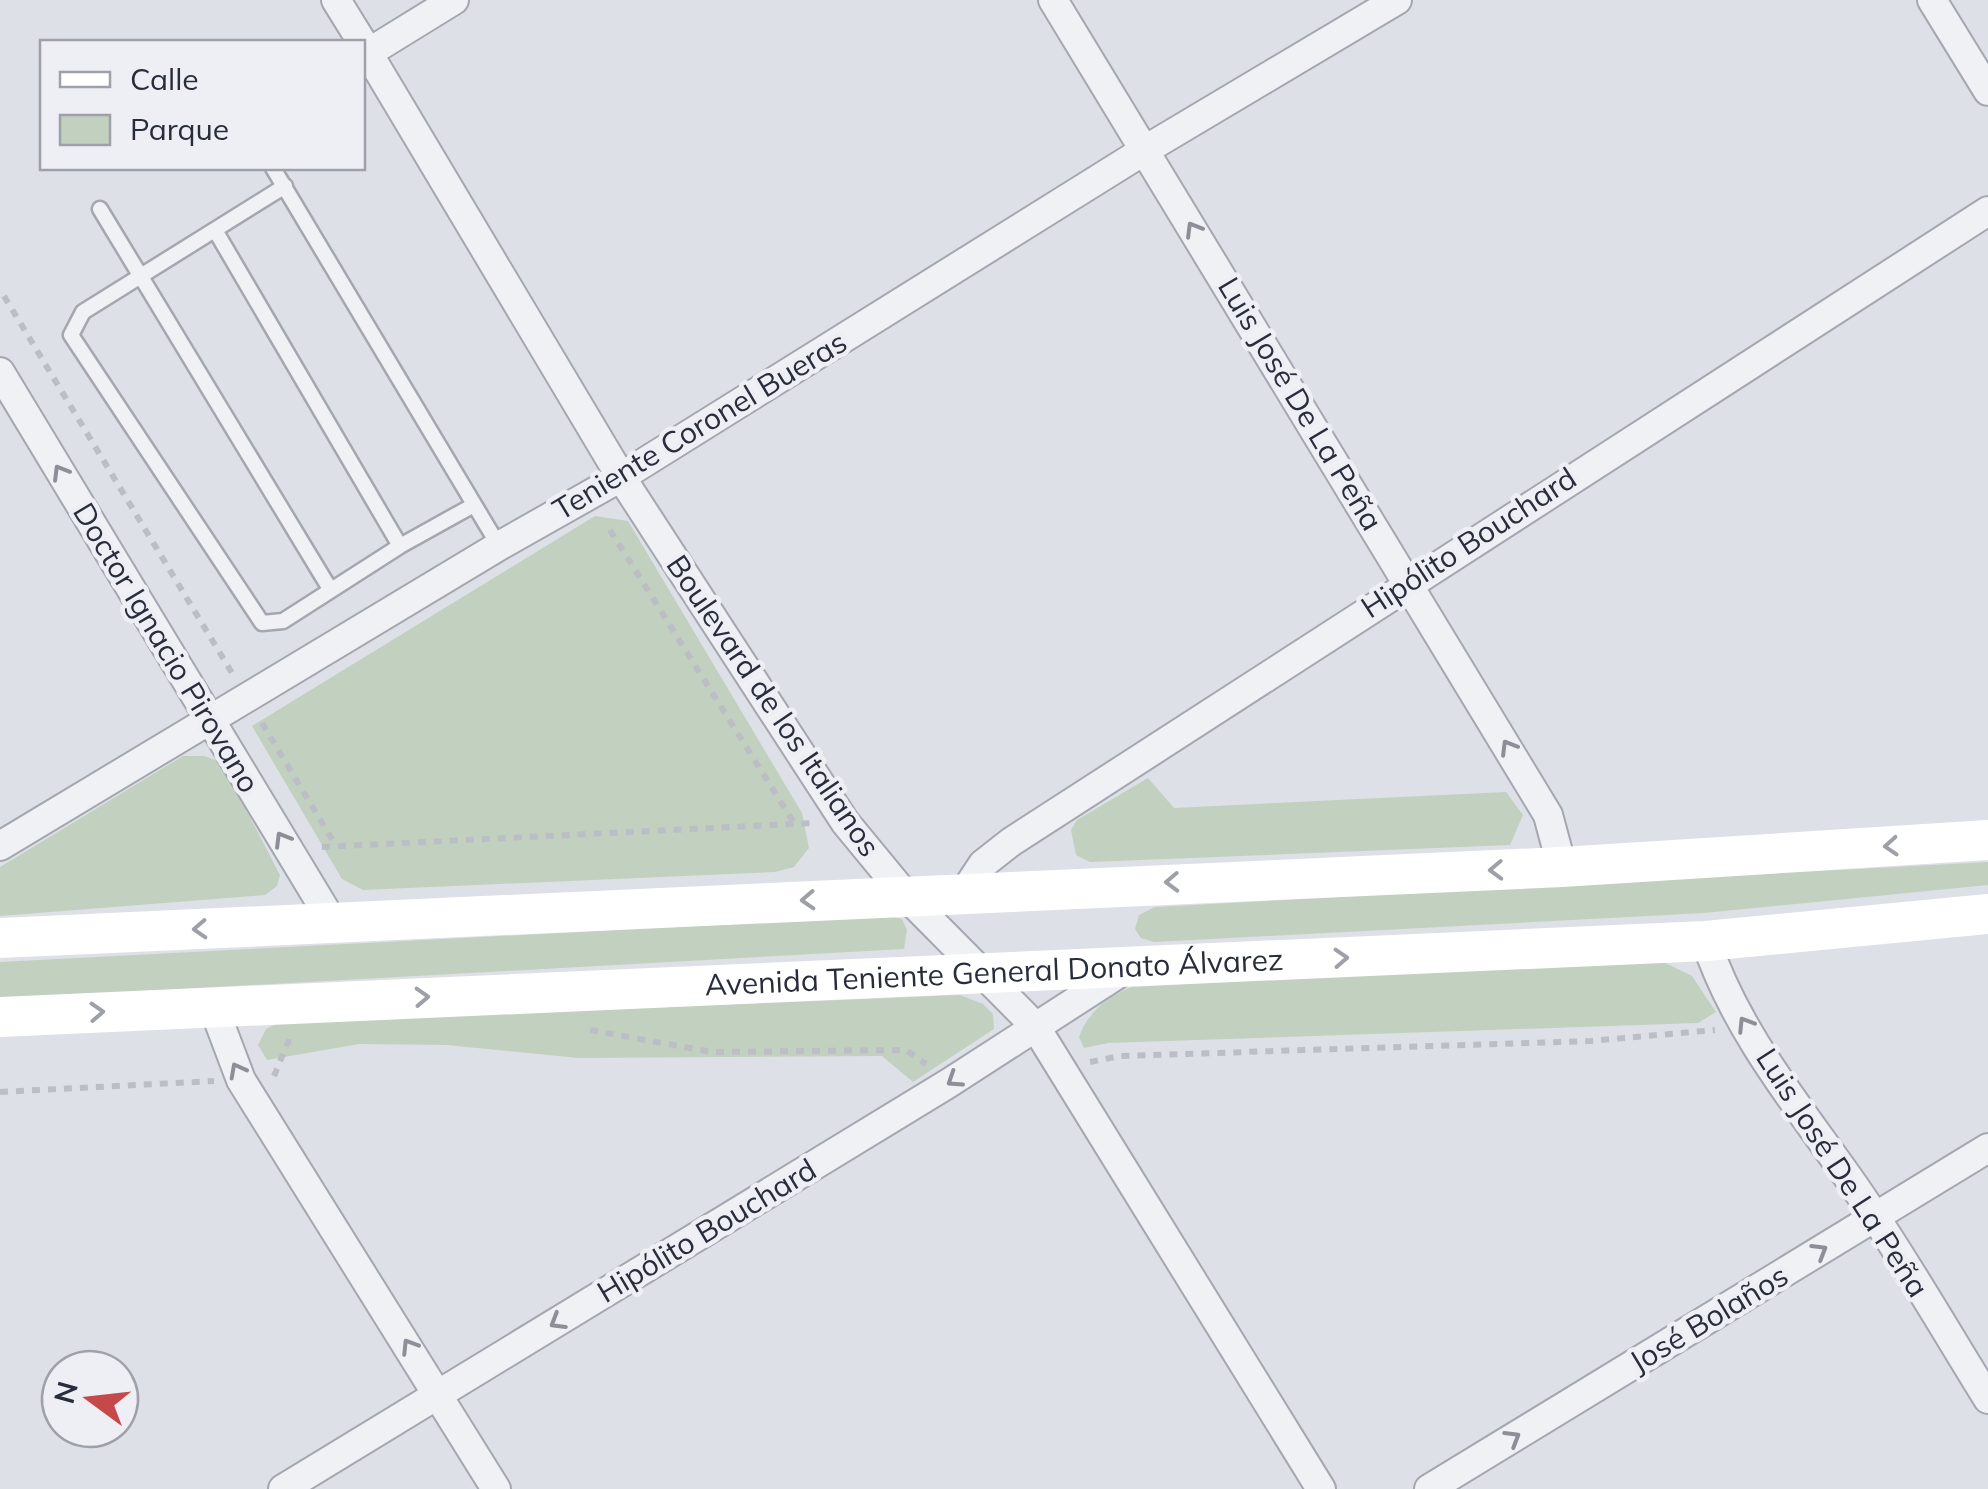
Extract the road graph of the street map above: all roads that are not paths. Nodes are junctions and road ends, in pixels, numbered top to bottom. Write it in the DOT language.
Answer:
graph roads {
  1 [pos="336,0"];
  2 [pos="454,0"];
  3 [pos="1053,0"];
  4 [pos="1397,0"];
  5 [pos="1932,0"];
  6 [pos="360,40"];
  7 [pos="365,45"];
  8 [pos="365,48"];
  9 [pos="1988,91"];
  10 [pos="1145,150"];
  11 [pos="275,170"];
  12 [pos="285,186"];
  13 [pos="100,209"];
  14 [pos="1988,210"];
  15 [pos="215,230"];
  16 [pos="140,277"];
  17 [pos="0,372"];
  18 [pos="622,477"];
  19 [pos="472,506"];
  20 [pos="400,546"];
  21 [pos="499,546"];
  22 [pos="1408,581"];
  23 [pos="330,589"];
  24 [pos="209,719"];
  25 [pos="1988,840"];
  26 [pos="0,846"];
  27 [pos="1562,867"];
  28 [pos="965,891"];
  29 [pos="906,896"];
  30 [pos="1988,914"];
  31 [pos="333,923"];
  32 [pos="0,938"];
  33 [pos="1706,941"];
  34 [pos="1127,968"];
  35 [pos="980,971"];
  36 [pos="212,1006"];
  37 [pos="0,1017"];
  38 [pos="1035,1026"];
  39 [pos="1988,1148"];
  40 [pos="1876,1218"];
  41 [pos="439,1394"];
  42 [pos="1988,1400"];
  43 [pos="283,1489"];
  44 [pos="496,1489"];
  45 [pos="1321,1489"];
  46 [pos="1429,1489"];
  1 -- 6 [label="street, Boulevard de los Italianos"];
  2 -- 7 [label="street"];
  3 -- 10 [label="street, Luis José De La Peña"];
  4 -- 10 [label="street, Teniente Coronel Bueras"];
  5 -- 9 [label="street"];
  8 -- 18 [label="street, Boulevard de los Italianos"];
  10 -- 18 [label="street, Teniente Coronel Bueras"];
  22 -- 10 [label="street, Luis José De La Peña, one-way"];
  11 -- 12 [label="lane"];
  12 -- 15 [label="lane"];
  12 -- 19 [label="lane"];
  13 -- 16 [label="lane"];
  14 -- 22 [label="street, Hipólito Bouchard"];
  15 -- 16 [label="lane"];
  15 -- 20 [label="lane"];
  16 -- 23 [label="lane"];
  16 -- 23 [label="lane"];
  24 -- 17 [label="street, Doctor Ignacio Pirovano, one-way"];
  18 -- 21 [label="street, Teniente Coronel Bueras"];
  18 -- 29 [label="street, Boulevard de los Italianos"];
  19 -- 20 [label="lane"];
  19 -- 21 [label="lane"];
  20 -- 23 [label="lane"];
  21 -- 24 [label="street, Teniente Coronel Bueras"];
  27 -- 22 [label="street, Luis José De La Peña, one-way"];
  22 -- 28 [label="street, Hipólito Bouchard"];
  24 -- 26 [label="street, Teniente Coronel Bueras"];
  31 -- 24 [label="street, Doctor Ignacio Pirovano, one-way"];
  25 -- 27 [label="main road, one-way"];
  27 -- 28 [label="main road, one-way"];
  28 -- 29 [label="main road"];
  29 -- 31 [label="main road, one-way"];
  29 -- 35 [label="street, Boulevard de los Italianos"];
  30 -- 33 [label="main road, Avenida Teniente General Donato Álvarez"];
  31 -- 32 [label="main road, one-way"];
  34 -- 33 [label="main road, Avenida Teniente General Donato Álvarez, one-way"];
  40 -- 33 [label="street, Luis José De La Peña, one-way"];
  34 -- 35 [label="main road, Avenida Teniente General Donato Álvarez"];
  34 -- 38 [label="street, Hipólito Bouchard"];
  36 -- 35 [label="main road, Avenida Teniente General Donato Álvarez, one-way"];
  35 -- 38 [label="street, Boulevard de los Italianos"];
  37 -- 36 [label="main road, Avenida Teniente General Donato Álvarez, one-way"];
  41 -- 36 [label="street, one-way"];
  38 -- 41 [label="street, Hipólito Bouchard, one-way"];
  38 -- 45 [label="street, Boulevard de los Italianos"];
  39 -- 40 [label="street, José Bolaños"];
  40 -- 42 [label="street, Luis José De La Peña"];
  46 -- 40 [label="street, José Bolaños, one-way"];
  41 -- 43 [label="street, Hipólito Bouchard"];
  41 -- 44 [label="street"];
}
